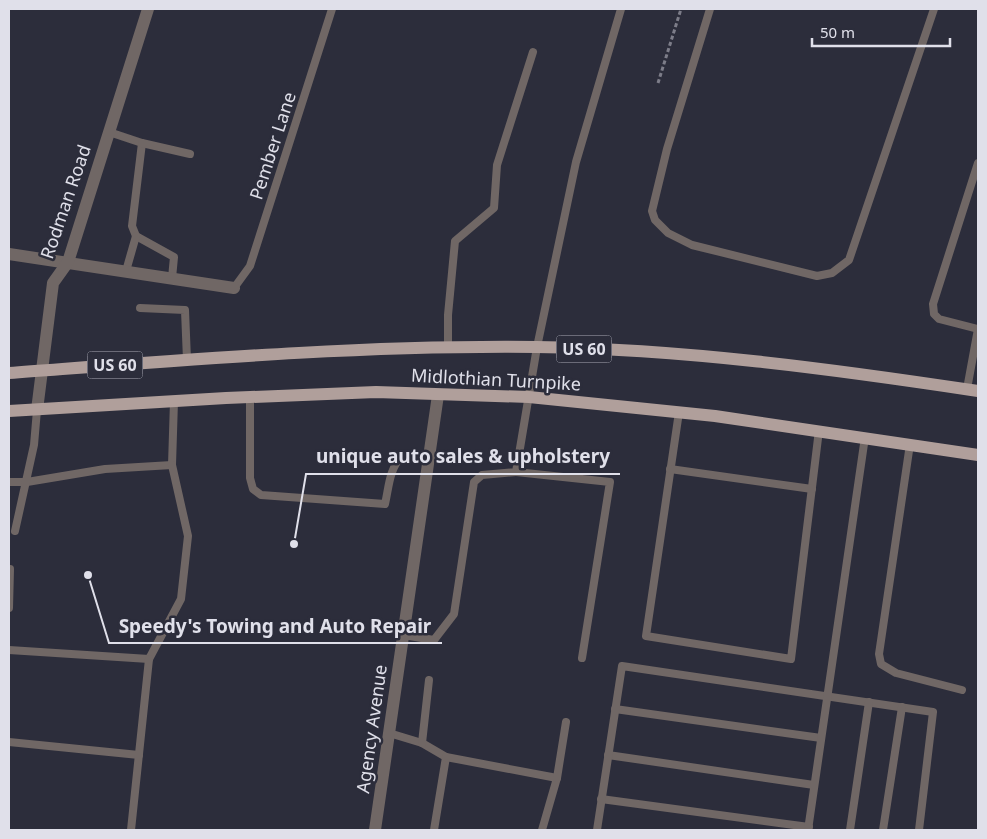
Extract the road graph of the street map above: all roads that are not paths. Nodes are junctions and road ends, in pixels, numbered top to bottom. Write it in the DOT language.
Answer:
graph roads {
  1 [pos="148,9"];
  2 [pos="332,9"];
  3 [pos="621,9"];
  4 [pos="710,9"];
  5 [pos="934,9"];
  6 [pos="533,52"];
  7 [pos="109,132"];
  8 [pos="142,142"];
  9 [pos="190,154"];
  10 [pos="978,163"];
  11 [pos="136,236"];
  12 [pos="9,254"];
  13 [pos="68,262"];
  14 [pos="126,271"];
  15 [pos="172,278"];
  16 [pos="234,288"];
  17 [pos="140,308"];
  18 [pos="978,329"];
  19 [pos="537,347"];
  20 [pos="448,348"];
  21 [pos="187,360"];
  22 [pos="42,370"];
  23 [pos="9,373"];
  24 [pos="973,390"];
  25 [pos="438,395"];
  26 [pos="250,397"];
  27 [pos="529,397"];
  28 [pos="174,401"];
  29 [pos="37,410"];
  30 [pos="9,411"];
  31 [pos="679,412"];
  32 [pos="819,430"];
  33 [pos="864,437"];
  34 [pos="910,444"];
  35 [pos="978,454"];
  36 [pos="429,458"];
  37 [pos="172,465"];
  38 [pos="670,469"];
  39 [pos="516,472"];
  40 [pos="9,482"];
  41 [pos="27,482"];
  42 [pos="812,489"];
  43 [pos="15,531"];
  44 [pos="10,569"];
  45 [pos="9,608"];
  46 [pos="403,636"];
  47 [pos="9,650"];
  48 [pos="582,658"];
  49 [pos="149,659"];
  50 [pos="429,680"];
  51 [pos="962,690"];
  52 [pos="827,695"];
  53 [pos="869,702"];
  54 [pos="902,707"];
  55 [pos="615,709"];
  56 [pos="566,722"];
  57 [pos="389,733"];
  58 [pos="821,738"];
  59 [pos="9,742"];
  60 [pos="422,743"];
  61 [pos="139,755"];
  62 [pos="608,755"];
  63 [pos="446,757"];
  64 [pos="557,778"];
  65 [pos="814,785"];
  66 [pos="601,799"];
  67 [pos="808,829"];
  68 [pos="131,830"];
  69 [pos="375,830"];
  70 [pos="434,830"];
  71 [pos="542,830"];
  72 [pos="597,830"];
  73 [pos="850,830"];
  74 [pos="883,830"];
  75 [pos="919,830"];
  1 -- 7 [label="street, Rodman Road"];
  2 -- 16 [label="lane, Pember Lane"];
  3 -- 19 [label="lane"];
  4 -- 5 [label="lane"];
  6 -- 20 [label="lane"];
  7 -- 8 [label="lane"];
  7 -- 13 [label="street, Rodman Road"];
  8 -- 9 [label="lane"];
  8 -- 11 [label="lane"];
  10 -- 18 [label="lane"];
  11 -- 14 [label="lane"];
  11 -- 15 [label="lane"];
  12 -- 13 [label="street"];
  13 -- 14 [label="street"];
  13 -- 22 [label="street, Rodman Road"];
  14 -- 15 [label="street"];
  15 -- 16 [label="street"];
  17 -- 21 [label="lane"];
  18 -- 24 [label="lane"];
  19 -- 20 [label="main road, Midlothian Turnpike / US 60"];
  19 -- 24 [label="main road, Midlothian Turnpike / US 60"];
  19 -- 27 [label="lane"];
  20 -- 21 [label="main road, Midlothian Turnpike / US 60"];
  21 -- 22 [label="main road, Midlothian Turnpike / US 60"];
  22 -- 23 [label="main road, Midlothian Turnpike / US 60"];
  22 -- 29 [label="street, Rodman Road"];
  25 -- 26 [label="main road, Midlothian Turnpike / US 60"];
  25 -- 27 [label="main road, Midlothian Turnpike / US 60"];
  25 -- 36 [label="street, Agency Avenue"];
  26 -- 28 [label="main road, Midlothian Turnpike / US 60"];
  26 -- 36 [label="lane"];
  27 -- 31 [label="main road, Midlothian Turnpike / US 60"];
  27 -- 39 [label="lane"];
  28 -- 29 [label="main road, Midlothian Turnpike / US 60"];
  28 -- 37 [label="lane"];
  29 -- 30 [label="main road, Midlothian Turnpike / US 60"];
  29 -- 41 [label="lane"];
  31 -- 32 [label="main road, Midlothian Turnpike / US 60"];
  31 -- 38 [label="lane"];
  32 -- 33 [label="main road, Midlothian Turnpike / US 60"];
  32 -- 42 [label="lane"];
  33 -- 34 [label="main road, Midlothian Turnpike / US 60"];
  33 -- 52 [label="lane"];
  34 -- 35 [label="main road, Midlothian Turnpike / US 60"];
  34 -- 51 [label="lane"];
  36 -- 46 [label="street, Agency Avenue"];
  37 -- 41 [label="lane"];
  37 -- 49 [label="lane"];
  38 -- 42 [label="lane"];
  38 -- 42 [label="lane"];
  39 -- 46 [label="lane"];
  39 -- 48 [label="lane"];
  40 -- 41 [label="lane"];
  41 -- 43 [label="lane"];
  44 -- 45 [label="lane"];
  46 -- 57 [label="street, Agency Avenue"];
  47 -- 49 [label="lane"];
  49 -- 61 [label="lane"];
  50 -- 60 [label="lane"];
  52 -- 53 [label="lane"];
  52 -- 55 [label="lane"];
  52 -- 58 [label="lane"];
  53 -- 54 [label="lane"];
  53 -- 73 [label="lane"];
  54 -- 74 [label="lane"];
  54 -- 75 [label="lane"];
  55 -- 58 [label="lane"];
  55 -- 62 [label="lane"];
  56 -- 64 [label="lane"];
  57 -- 60 [label="lane"];
  57 -- 69 [label="street, Agency Avenue"];
  58 -- 65 [label="lane"];
  59 -- 61 [label="lane"];
  60 -- 63 [label="lane"];
  61 -- 68 [label="lane"];
  62 -- 65 [label="lane"];
  62 -- 66 [label="lane"];
  63 -- 64 [label="lane"];
  63 -- 70 [label="lane"];
  64 -- 71 [label="lane"];
  65 -- 67 [label="lane"];
  66 -- 67 [label="lane"];
  66 -- 72 [label="lane"];
}
